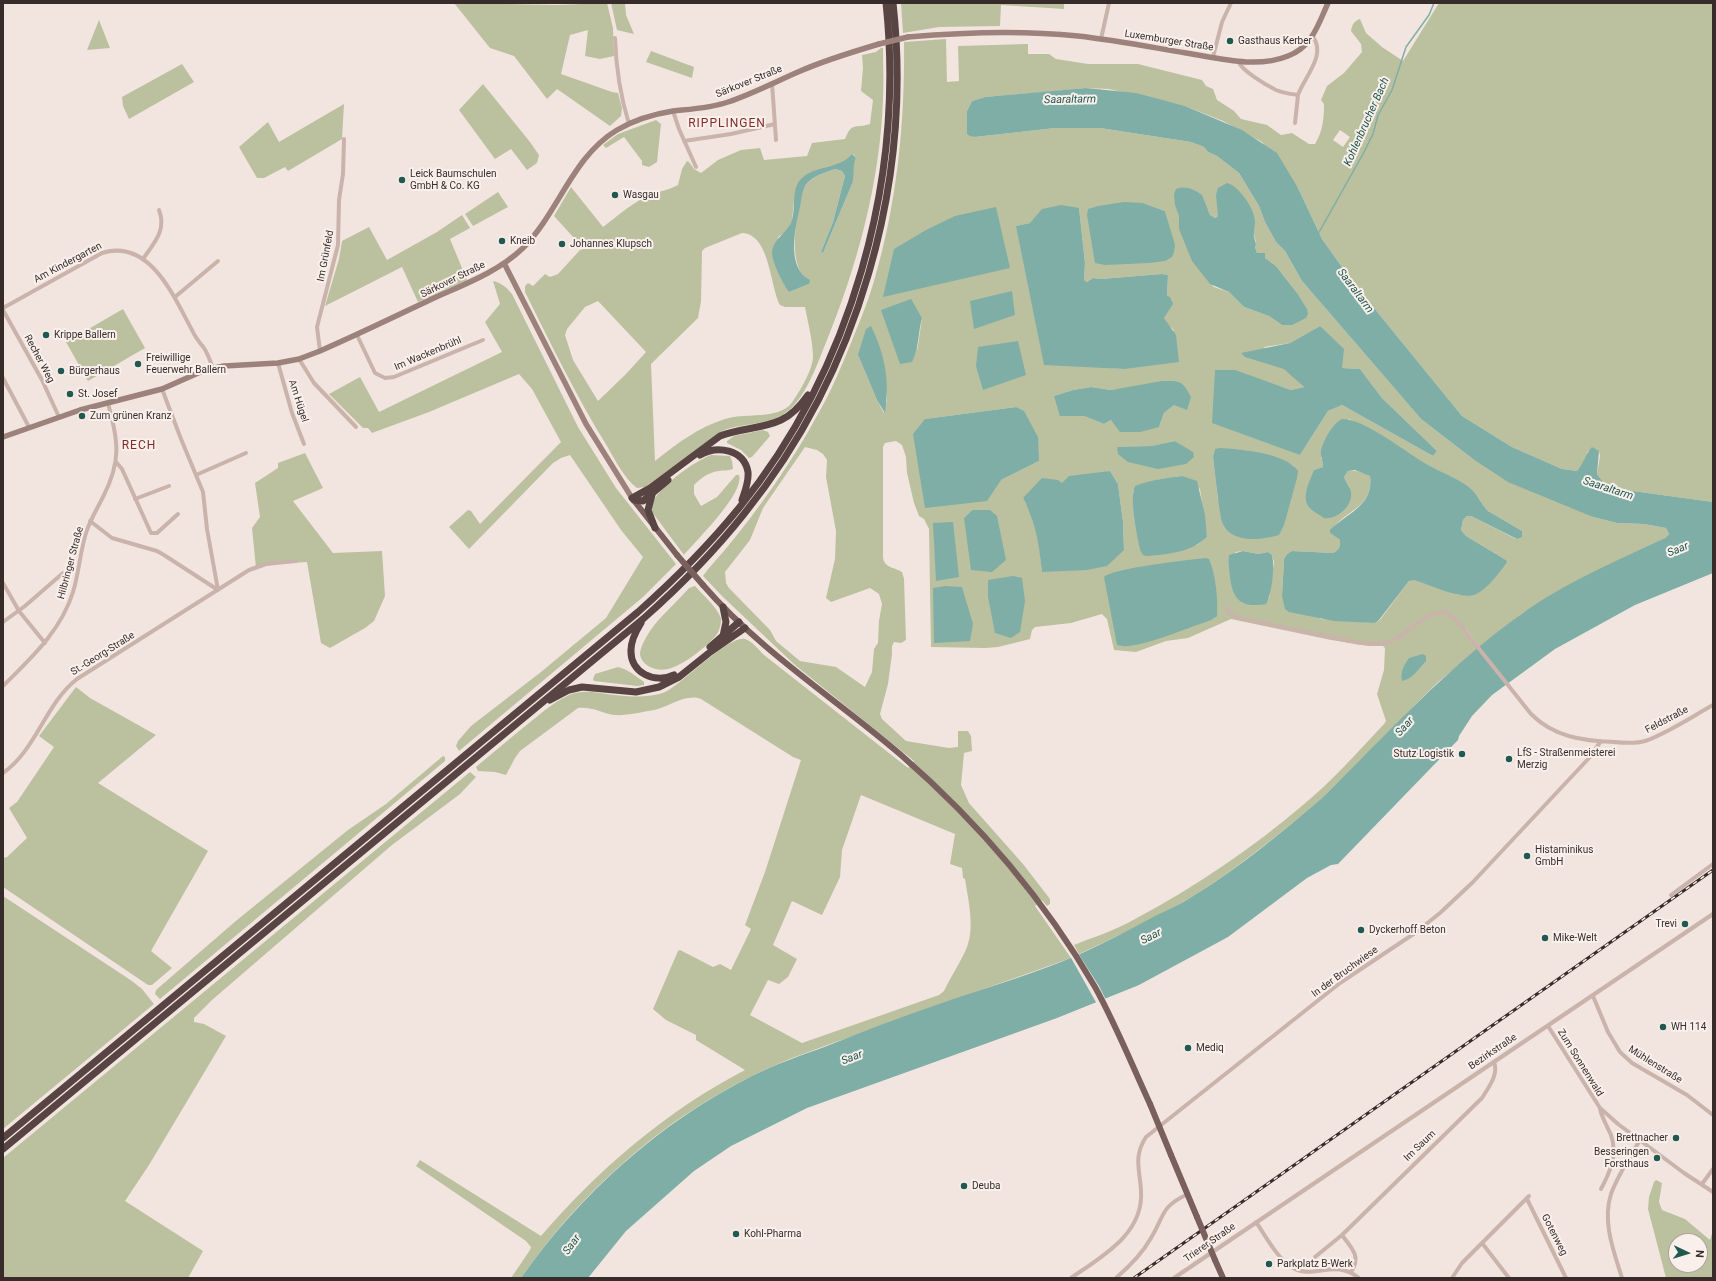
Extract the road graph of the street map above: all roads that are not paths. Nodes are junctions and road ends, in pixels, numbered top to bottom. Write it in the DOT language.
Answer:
graph roads {
  1 [pos="886,3"];
  2 [pos="893,3"];
  3 [pos="1109,3"];
  4 [pos="1231,3"];
  5 [pos="1328,3"];
  6 [pos="908,37"];
  7 [pos="1313,37"];
  8 [pos="615,38"];
  9 [pos="1101,39"];
  10 [pos="1213,57"];
  11 [pos="1238,61"];
  12 [pos="772,83"];
  13 [pos="1298,95"];
  14 [pos="673,111"];
  15 [pos="1295,123"];
  16 [pos="628,124"];
  17 [pos="775,124"];
  18 [pos="344,139"];
  19 [pos="776,140"];
  20 [pos="684,141"];
  21 [pos="696,167"];
  22 [pos="159,210"];
  23 [pos="143,259"];
  24 [pos="218,261"];
  25 [pos="504,263"];
  26 [pos="175,297"];
  27 [pos="3,309"];
  28 [pos="356,335"];
  29 [pos="482,340"];
  30 [pos="320,351"];
  31 [pos="299,359"];
  32 [pos="278,363"];
  33 [pos="213,368"];
  34 [pos="3,378"];
  35 [pos="817,384"];
  36 [pos="162,389"];
  37 [pos="108,403"];
  38 [pos="59,416"];
  39 [pos="356,426"];
  40 [pos="29,427"];
  41 [pos="3,436"];
  42 [pos="304,444"];
  43 [pos="246,453"];
  44 [pos="116,462"];
  45 [pos="196,475"];
  46 [pos="169,486"];
  47 [pos="652,495"];
  48 [pos="135,499"];
  49 [pos="633,499"];
  50 [pos="739,508"];
  51 [pos="178,514"];
  52 [pos="90,521"];
  53 [pos="655,528"];
  54 [pos="296,561"];
  55 [pos="63,573"];
  56 [pos="3,583"];
  57 [pos="218,590"];
  58 [pos="723,607"];
  59 [pos="1227,608"];
  60 [pos="19,611"];
  61 [pos="642,619"];
  62 [pos="3,622"];
  63 [pos="739,622"];
  64 [pos="745,628"];
  65 [pos="723,636"];
  66 [pos="44,643"];
  67 [pos="3,686"];
  68 [pos="540,704"];
  69 [pos="1713,705"];
  70 [pos="1602,742"];
  71 [pos="3,773"];
  72 [pos="1713,864"];
  73 [pos="1671,894"];
  74 [pos="1713,914"];
  75 [pos="1593,996"];
  76 [pos="1548,1026"];
  77 [pos="1494,1062"];
  78 [pos="1600,1108"];
  79 [pos="1713,1115"];
  80 [pos="3,1138"];
  81 [pos="1640,1140"];
  82 [pos="3,1149"];
  83 [pos="1713,1169"];
  84 [pos="1702,1184"];
  85 [pos="1601,1189"];
  86 [pos="1713,1192"];
  87 [pos="1188,1194"];
  88 [pos="1256,1222"];
  89 [pos="1342,1234"];
  90 [pos="1482,1243"];
  91 [pos="1315,1256"];
  92 [pos="1352,1272"];
  93 [pos="1077,1273"];
  94 [pos="1071,1278"];
  95 [pos="1081,1278"];
  96 [pos="1116,1278"];
  97 [pos="1174,1278"];
  98 [pos="1223,1278"];
  99 [pos="1359,1278"];
  100 [pos="1452,1278"];
  101 [pos="1509,1278"];
  102 [pos="1566,1278"];
  103 [pos="1622,1278"];
  1 -- 35 [label="highway"];
  2 -- 61 [label="highway"];
  3 -- 9 [label="street"];
  4 -- 10 [label="street"];
  5 -- 7 [label="main road, Luxemburger Straße"];
  6 -- 9 [label="main road, Luxemburger Straße"];
  6 -- 12 [label="main road, Särkover Straße, bridge"];
  7 -- 11 [label="main road, Luxemburger Straße"];
  7 -- 13 [label="street"];
  8 -- 16 [label="street"];
  9 -- 10 [label="main road, Luxemburger Straße"];
  10 -- 11 [label="main road, Luxemburger Straße"];
  11 -- 13 [label="street"];
  12 -- 14 [label="main road, Särkover Straße"];
  12 -- 17 [label="street"];
  13 -- 15 [label="street"];
  14 -- 16 [label="main road, Särkover Straße"];
  14 -- 20 [label="street"];
  16 -- 25 [label="main road, Särkover Straße"];
  17 -- 19 [label="street"];
  17 -- 20 [label="street"];
  18 -- 30 [label="street, Im Grünfeld"];
  20 -- 21 [label="street"];
  22 -- 23 [label="street"];
  23 -- 26 [label="street, Am Kindergarten"];
  23 -- 27 [label="street, Am Kindergarten"];
  24 -- 26 [label="street"];
  25 -- 28 [label="main road, Särkover Straße"];
  25 -- 49 [label="main road"];
  26 -- 33 [label="street, Am Kindergarten"];
  27 -- 38 [label="street, Recher Weg"];
  28 -- 29 [label="street, Im Wackenbrühl"];
  28 -- 30 [label="main road, Särkover Straße"];
  30 -- 31 [label="main road, Särkover Straße"];
  31 -- 32 [label="main road, Särkover Straße"];
  31 -- 39 [label="street"];
  32 -- 33 [label="main road, Särkover Straße"];
  32 -- 42 [label="street, Am Hügel"];
  33 -- 36 [label="main road, Särkover Straße"];
  34 -- 40 [label="street"];
  35 -- 49 [label="highway"];
  35 -- 50 [label="highway"];
  36 -- 37 [label="main road, Särkover Straße"];
  36 -- 45 [label="street"];
  37 -- 38 [label="main road, Särkover Straße"];
  37 -- 44 [label="street, Hilbringer Straße"];
  38 -- 40 [label="main road, Särkover Straße"];
  40 -- 41 [label="main road, Särkover Straße"];
  43 -- 45 [label="street"];
  44 -- 48 [label="street"];
  44 -- 52 [label="street, Hilbringer Straße"];
  45 -- 57 [label="street"];
  46 -- 48 [label="street"];
  47 -- 49 [label="highway"];
  47 -- 50 [label="highway"];
  47 -- 53 [label="highway"];
  48 -- 51 [label="street"];
  49 -- 53 [label="main road"];
  50 -- 80 [label="highway"];
  52 -- 57 [label="street"];
  52 -- 66 [label="street, Hilbringer Straße"];
  53 -- 58 [label="main road, bridge"];
  54 -- 57 [label="street, St.-Georg-Straße"];
  55 -- 60 [label="street"];
  56 -- 60 [label="street"];
  57 -- 71 [label="street, St.-Georg-Straße"];
  58 -- 63 [label="main road"];
  58 -- 65 [label="highway"];
  59 -- 70 [label="street, Feldstraße"];
  60 -- 62 [label="street"];
  60 -- 66 [label="street"];
  61 -- 65 [label="highway"];
  61 -- 68 [label="highway"];
  63 -- 64 [label="main road"];
  63 -- 65 [label="highway"];
  64 -- 68 [label="highway"];
  64 -- 87 [label="main road, bridge"];
  66 -- 67 [label="street, Hilbringer Straße"];
  68 -- 82 [label="highway"];
  69 -- 70 [label="street, Feldstraße"];
  70 -- 93 [label="street, In der Bruchwiese"];
  72 -- 73 [label="street"];
  74 -- 75 [label="street, Bezirkstraße"];
  75 -- 76 [label="street, Bezirkstraße"];
  75 -- 79 [label="street, Mühlenstraße"];
  76 -- 77 [label="street, Bezirkstraße"];
  76 -- 78 [label="street, Zum Sonnenwald"];
  77 -- 88 [label="street, Bezirkstraße"];
  77 -- 89 [label="street, Im Saum"];
  78 -- 81 [label="street, Zum Sonnenwald"];
  78 -- 85 [label="street, Zum Sonnenwald"];
  81 -- 84 [label="street, Zum Sonnenwald"];
  81 -- 103 [label="street"];
  83 -- 84 [label="street"];
  84 -- 86 [label="street, Zum Sonnenwald"];
  87 -- 96 [label="street"];
  87 -- 98 [label="main road, bridge"];
  88 -- 92 [label="street"];
  88 -- 97 [label="street, Trierer Straße"];
  89 -- 91 [label="street, Im Saum"];
  89 -- 92 [label="street"];
  90 -- 100 [label="street, Gotenweg"];
  90 -- 101 [label="street"];
  90 -- 102 [label="street, Gotenweg"];
  92 -- 99 [label="street"];
  93 -- 94 [label="street, In der Bruchwiese"];
  93 -- 95 [label="street"];
}
